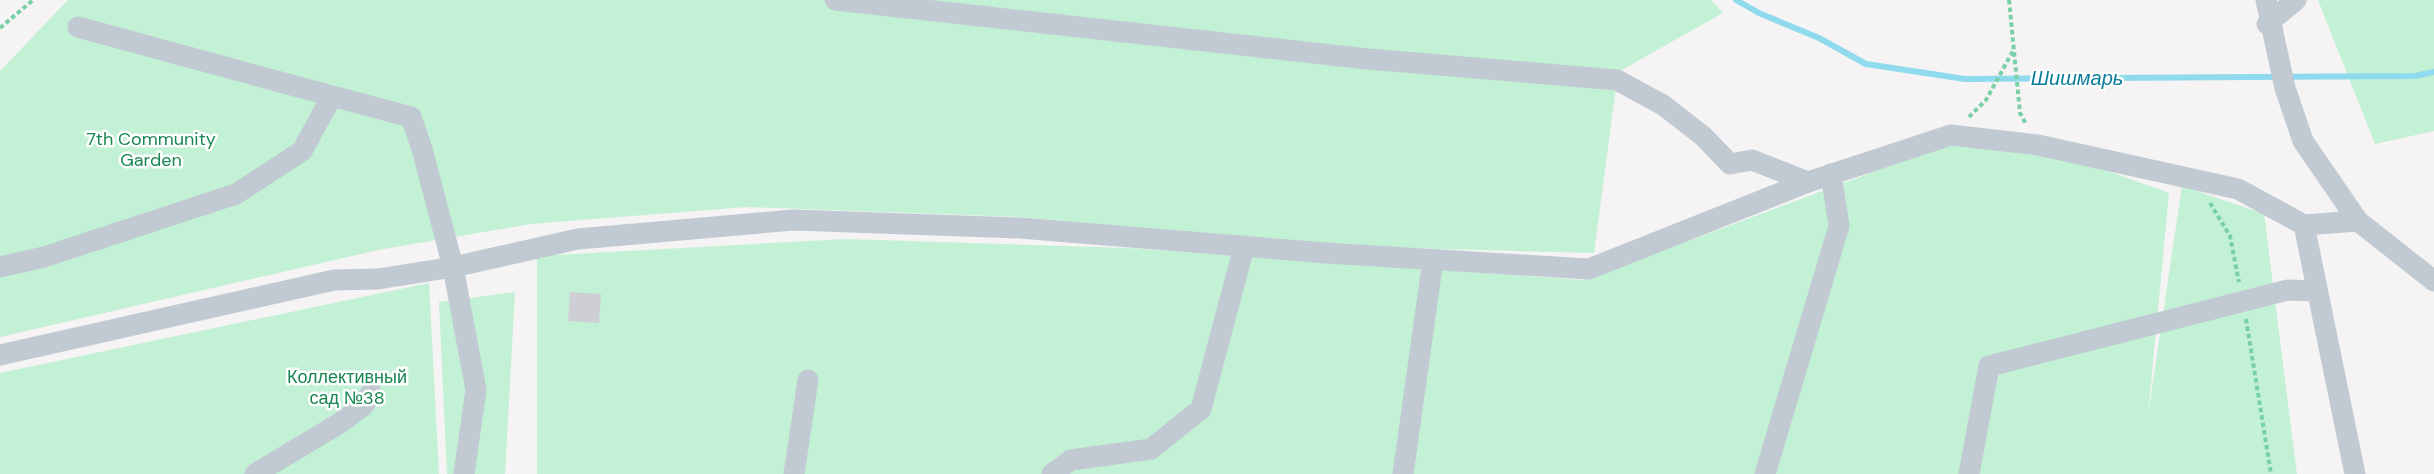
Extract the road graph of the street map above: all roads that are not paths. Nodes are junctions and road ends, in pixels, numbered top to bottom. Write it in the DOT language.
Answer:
graph roads {
  1 [pos="835,0"];
  2 [pos="2265,0"];
  3 [pos="2296,0"];
  4 [pos="2269,22"];
  5 [pos="78,27"];
  6 [pos="332,96"];
  7 [pos="1831,174"];
  8 [pos="1808,182"];
  9 [pos="2358,221"];
  10 [pos="2304,225"];
  11 [pos="1244,247"];
  12 [pos="1433,260"];
  13 [pos="0,267"];
  14 [pos="453,267"];
  15 [pos="2434,280"];
  16 [pos="2317,291"];
  17 [pos="0,355"];
  18 [pos="808,380"];
  19 [pos="371,392"];
  20 [pos="255,474"];
  21 [pos="464,474"];
  22 [pos="794,474"];
  23 [pos="1052,474"];
  24 [pos="1402,474"];
  25 [pos="1765,474"];
  26 [pos="1969,474"];
  27 [pos="2355,474"];
  1 -- 8 [label="street"];
  2 -- 4 [label="street"];
  3 -- 4 [label="street"];
  4 -- 9 [label="street"];
  5 -- 6 [label="street"];
  6 -- 13 [label="street"];
  6 -- 14 [label="street"];
  7 -- 8 [label="street"];
  7 -- 10 [label="street"];
  7 -- 25 [label="street"];
  8 -- 12 [label="street"];
  9 -- 10 [label="street"];
  9 -- 15 [label="street"];
  10 -- 16 [label="street"];
  11 -- 12 [label="street"];
  11 -- 14 [label="street"];
  11 -- 23 [label="street"];
  12 -- 24 [label="street"];
  14 -- 17 [label="street"];
  14 -- 21 [label="street"];
  16 -- 26 [label="street"];
  16 -- 27 [label="street"];
  18 -- 22 [label="street"];
  19 -- 20 [label="street"];
}
